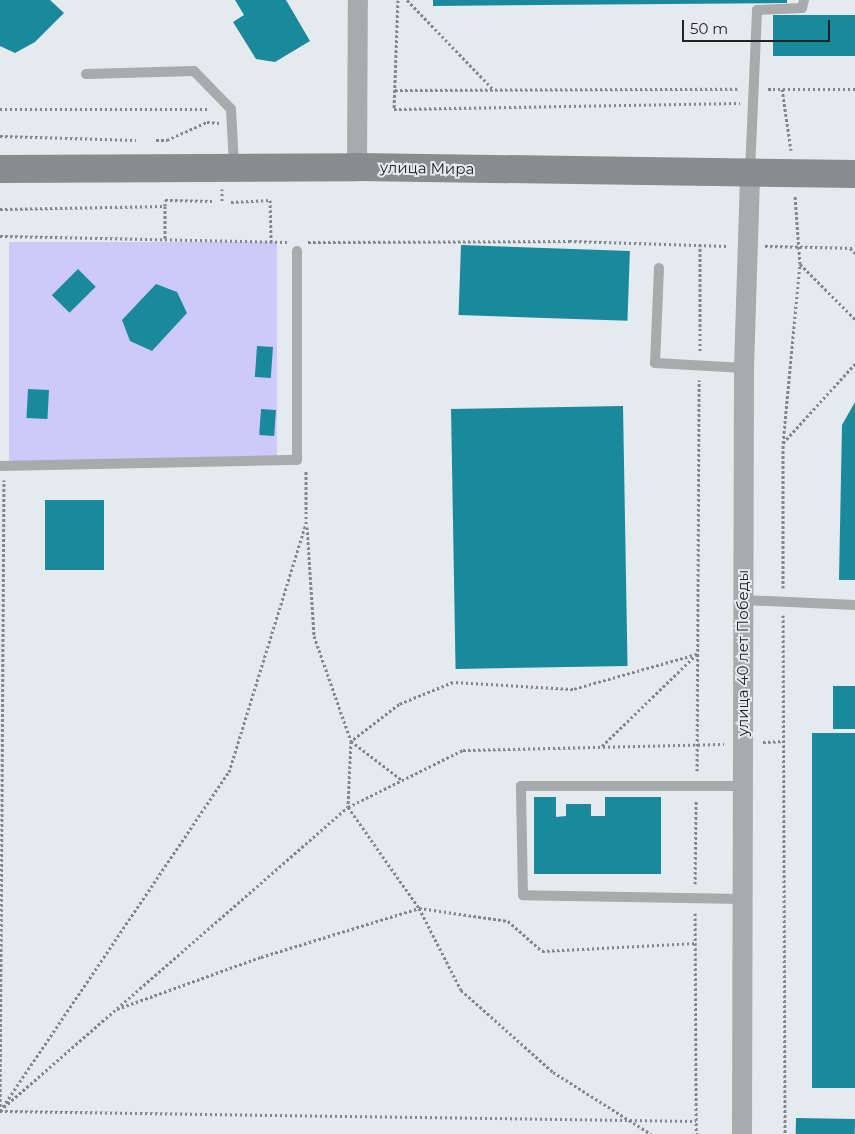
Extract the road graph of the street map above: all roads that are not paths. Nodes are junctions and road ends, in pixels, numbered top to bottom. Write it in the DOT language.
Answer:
graph roads {
  1 [pos="358,0"];
  2 [pos="804,0"];
  3 [pos="86,74"];
  4 [pos="357,167"];
  5 [pos="0,169"];
  6 [pos="234,169"];
  7 [pos="750,173"];
  8 [pos="855,174"];
  9 [pos="302,252"];
  10 [pos="659,268"];
  11 [pos="744,368"];
  12 [pos="2,466"];
  13 [pos="743,600"];
  14 [pos="855,605"];
  15 [pos="743,786"];
  16 [pos="742,899"];
  17 [pos="742,1134"];
  1 -- 4 [label="street"];
  2 -- 7 [label="lane"];
  3 -- 6 [label="lane"];
  4 -- 6 [label="street, улица Мира"];
  4 -- 7 [label="street, улица Мира"];
  5 -- 6 [label="street, улица Мира"];
  7 -- 8 [label="street, улица Мира"];
  7 -- 11 [label="street, улица 40 лет Победы"];
  9 -- 12 [label="lane"];
  10 -- 11 [label="lane"];
  11 -- 13 [label="street, улица 40 лет Победы"];
  13 -- 14 [label="lane"];
  13 -- 15 [label="street, улица 40 лет Победы"];
  15 -- 16 [label="street, улица 40 лет Победы"];
  15 -- 16 [label="lane"];
  16 -- 17 [label="street, улица 40 лет Победы"];
}
